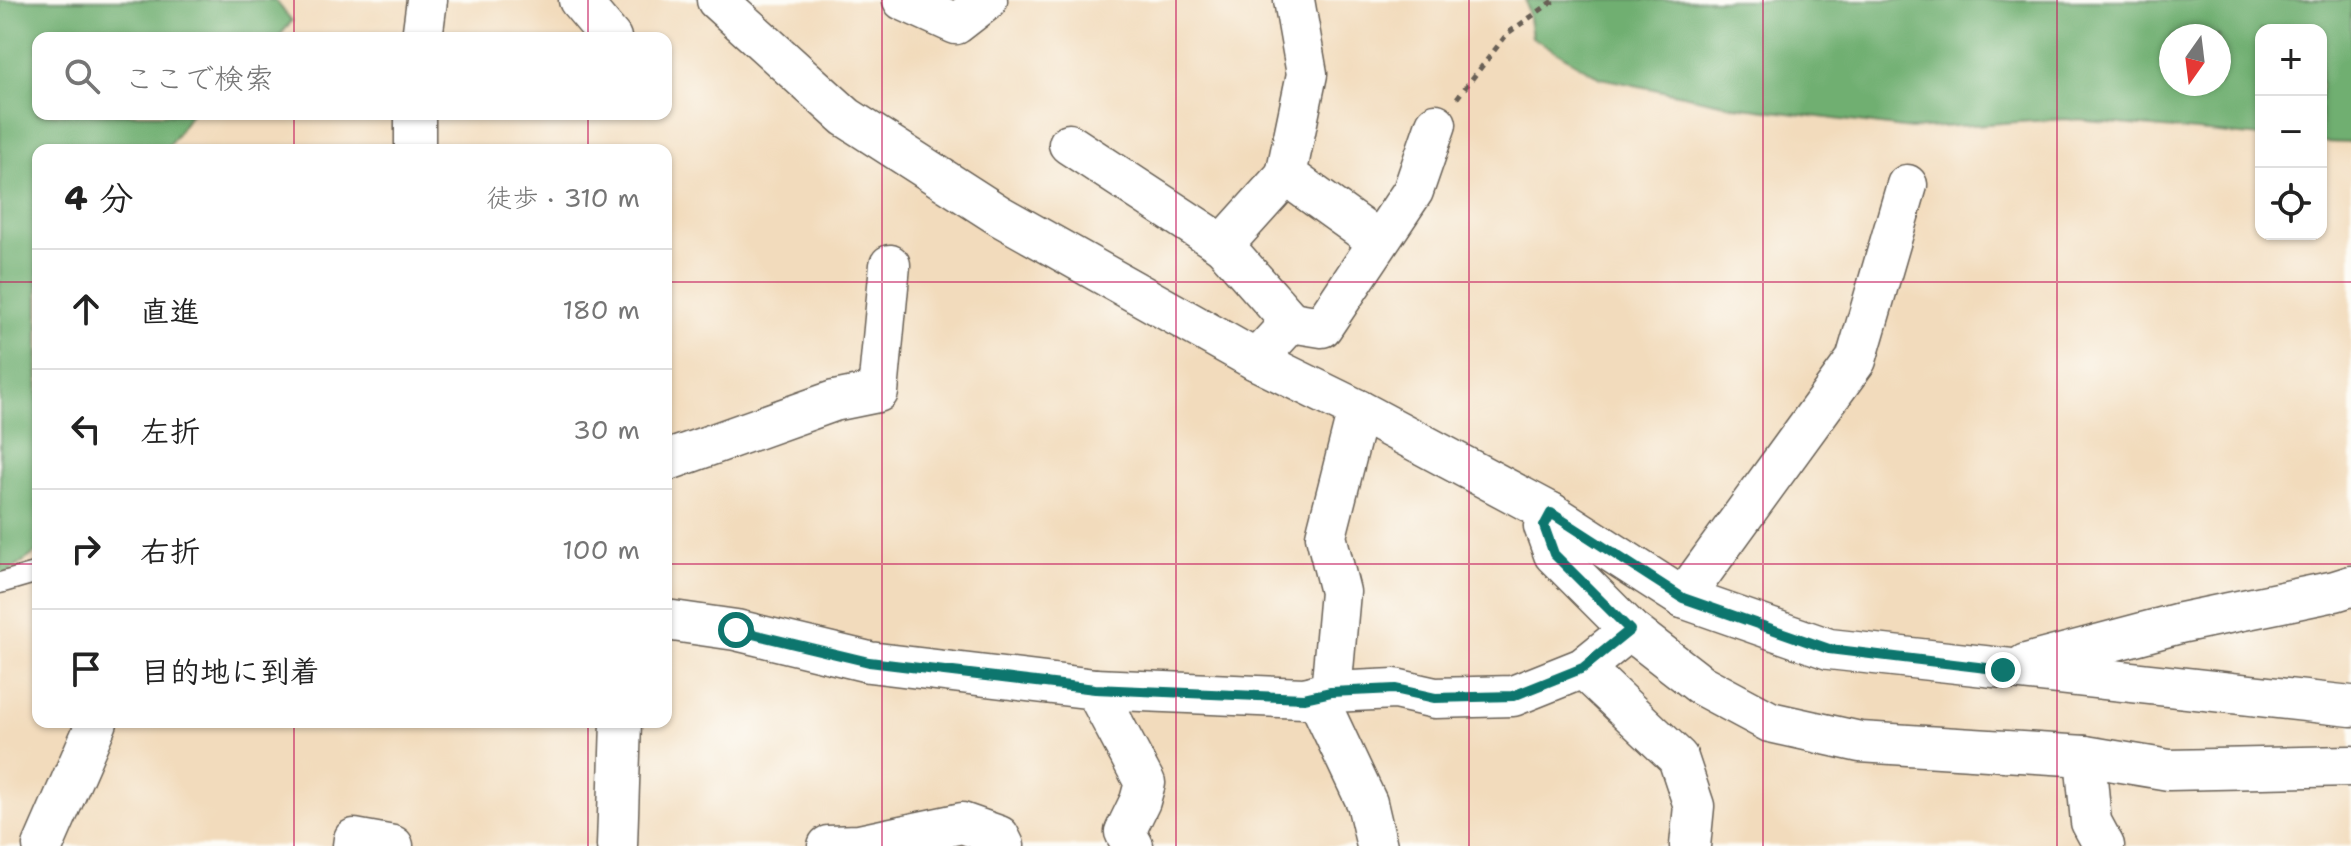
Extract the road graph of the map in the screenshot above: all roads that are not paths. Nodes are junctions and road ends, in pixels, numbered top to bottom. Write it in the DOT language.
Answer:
graph roads {
  1 [pos="579,0"];
  2 [pos="903,0"];
  3 [pos="987,0"];
  4 [pos="1294,0"];
  5 [pos="744,9"];
  6 [pos="606,32"];
  7 [pos="415,120"];
  8 [pos="1436,124"];
  9 [pos="415,144"];
  10 [pos="1069,144"];
  11 [pos="1286,175"];
  12 [pos="1907,185"];
  13 [pos="1378,241"];
  14 [pos="1223,245"];
  15 [pos="890,265"];
  16 [pos="1291,322"];
  17 [pos="1256,360"];
  18 [pos="1358,410"];
  19 [pos="672,459"];
  20 [pos="1551,513"];
  21 [pos="32,574"];
  22 [pos="0,583"];
  23 [pos="2351,586"];
  24 [pos="1683,598"];
  25 [pos="672,621"];
  26 [pos="1630,630"];
  27 [pos="1583,668"];
  28 [pos="2003,670"];
  29 [pos="1095,689"];
  30 [pos="1323,694"];
  31 [pos="2351,706"];
  32 [pos="94,728"];
  33 [pos="621,728"];
  34 [pos="2085,756"];
  35 [pos="2351,766"];
  36 [pos="43,846"];
  37 [pos="353,846"];
  38 [pos="393,846"];
  39 [pos="617,846"];
  40 [pos="828,846"];
  41 [pos="1004,846"];
  42 [pos="1133,846"];
  43 [pos="1377,846"];
  44 [pos="1690,846"];
  45 [pos="2104,846"];
  1 -- 6 [label="street"];
  2 -- 3 [label="street"];
  4 -- 11 [label="street"];
  5 -- 17 [label="street"];
  7 -- 9 [label="street"];
  8 -- 13 [label="street"];
  10 -- 14 [label="street"];
  11 -- 13 [label="street"];
  11 -- 14 [label="street"];
  12 -- 24 [label="street"];
  13 -- 16 [label="street"];
  14 -- 16 [label="street"];
  15 -- 19 [label="street"];
  16 -- 17 [label="street"];
  17 -- 18 [label="street"];
  18 -- 20 [label="street"];
  18 -- 30 [label="street"];
  20 -- 24 [label="street"];
  20 -- 26 [label="street"];
  21 -- 22 [label="lane"];
  23 -- 28 [label="street"];
  24 -- 28 [label="street"];
  25 -- 29 [label="street"];
  26 -- 27 [label="street"];
  26 -- 34 [label="street"];
  27 -- 30 [label="street"];
  27 -- 44 [label="street"];
  28 -- 31 [label="street"];
  29 -- 30 [label="street"];
  29 -- 42 [label="street"];
  30 -- 43 [label="street"];
  32 -- 36 [label="street"];
  33 -- 39 [label="street"];
  34 -- 35 [label="street"];
  34 -- 45 [label="street"];
  37 -- 38 [label="street"];
  40 -- 41 [label="street"];
}
